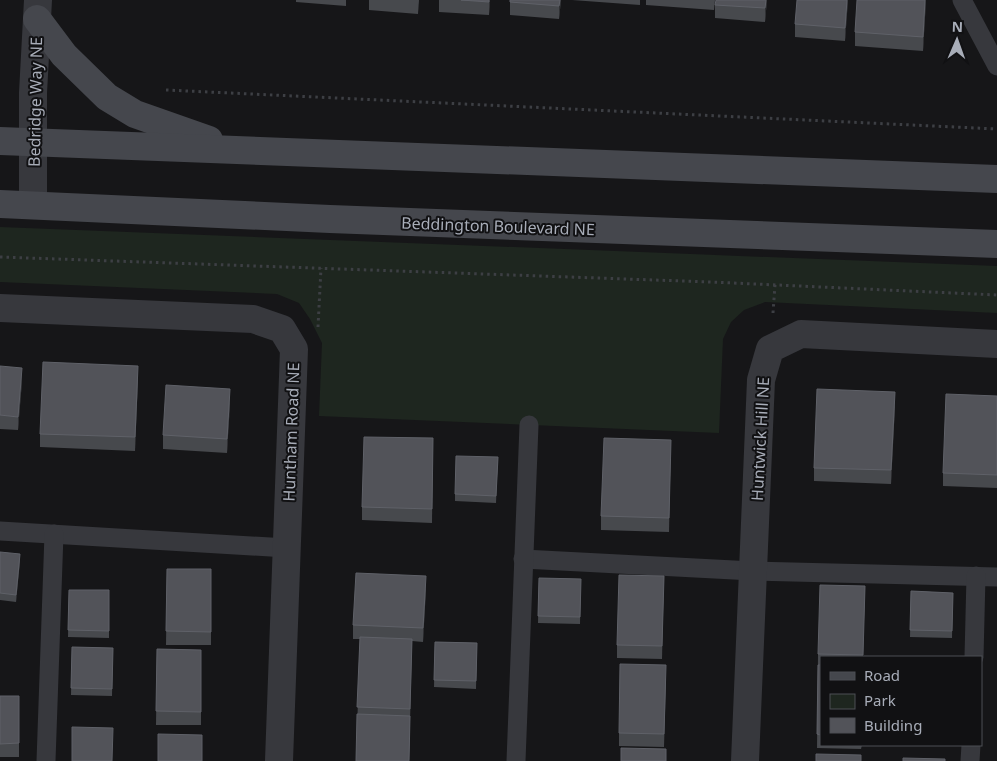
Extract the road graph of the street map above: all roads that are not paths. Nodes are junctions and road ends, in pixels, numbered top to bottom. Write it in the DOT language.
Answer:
graph roads {
  1 [pos="962,0"];
  2 [pos="38,9"];
  3 [pos="997,66"];
  4 [pos="0,141"];
  5 [pos="34,141"];
  6 [pos="234,149"];
  7 [pos="997,179"];
  8 [pos="0,204"];
  9 [pos="33,205"];
  10 [pos="997,244"];
  11 [pos="0,308"];
  12 [pos="997,344"];
  13 [pos="529,425"];
  14 [pos="0,532"];
  15 [pos="54,534"];
  16 [pos="287,548"];
  17 [pos="523,559"];
  18 [pos="753,571"];
  19 [pos="976,576"];
  20 [pos="997,577"];
  21 [pos="974,656"];
  22 [pos="971,746"];
  23 [pos="46,761"];
  24 [pos="279,761"];
  25 [pos="516,761"];
  26 [pos="745,761"];
  27 [pos="970,761"];
  1 -- 3 [label="lane"];
  2 -- 5 [label="street, Bedridge Way NE"];
  2 -- 6 [label="main road"];
  4 -- 5 [label="main road"];
  5 -- 6 [label="main road"];
  5 -- 9 [label="street, Bedridge Way NE"];
  6 -- 7 [label="main road"];
  8 -- 9 [label="main road, Beddington Boulevard NE"];
  9 -- 10 [label="main road, Beddington Boulevard NE"];
  11 -- 16 [label="street, Huntham Road NE"];
  12 -- 18 [label="street, Huntwick Hill NE"];
  13 -- 17 [label="lane"];
  14 -- 15 [label="lane"];
  15 -- 16 [label="lane"];
  15 -- 23 [label="lane"];
  16 -- 24 [label="street, Huntham Road NE"];
  17 -- 18 [label="lane"];
  17 -- 25 [label="lane"];
  18 -- 19 [label="lane"];
  18 -- 26 [label="street, Huntwick Hill NE"];
  19 -- 20 [label="lane"];
  19 -- 21 [label="lane"];
  22 -- 27 [label="lane"];
}
